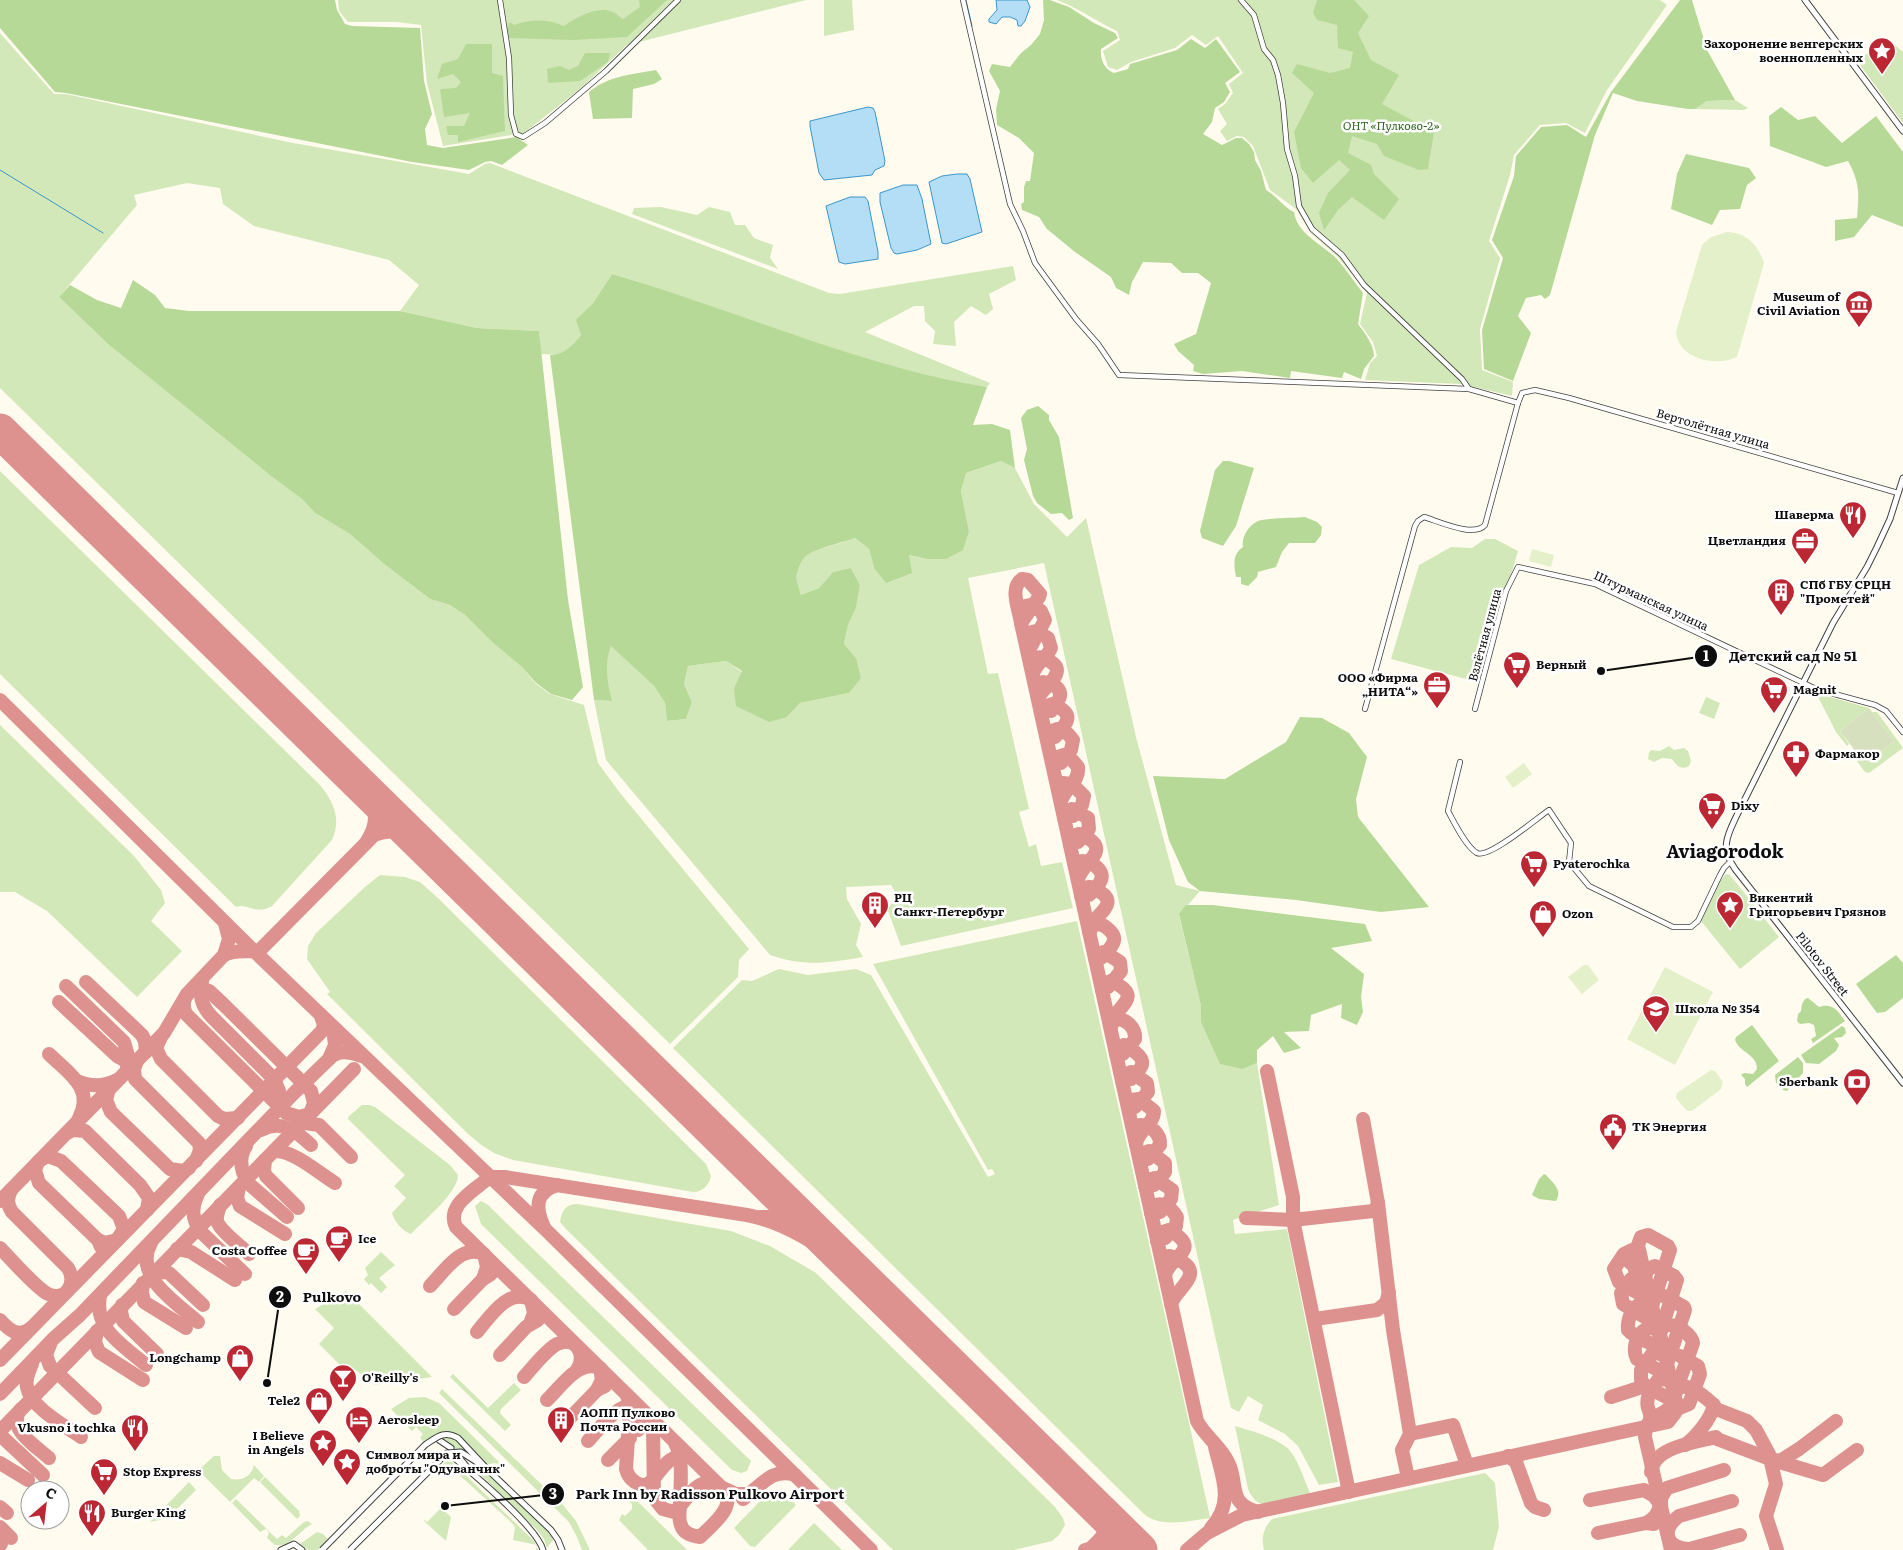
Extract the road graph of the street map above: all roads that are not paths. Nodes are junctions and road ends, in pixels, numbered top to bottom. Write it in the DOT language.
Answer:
graph roads {
  1 [pos="500,0"];
  2 [pos="678,0"];
  3 [pos="963,0"];
  4 [pos="1241,0"];
  5 [pos="1805,0"];
  6 [pos="1903,131"];
  7 [pos="1469,389"];
  8 [pos="1518,402"];
  9 [pos="1903,478"];
  10 [pos="1898,493"];
  11 [pos="1518,567"];
  12 [pos="1803,684"];
  13 [pos="1365,709"];
  14 [pos="1476,710"];
  15 [pos="1903,732"];
  16 [pos="1460,762"];
  17 [pos="1730,862"];
  18 [pos="1903,1083"];
  19 [pos="439,1440"];
  20 [pos="451,1448"];
  21 [pos="452,1456"];
  22 [pos="458,1456"];
  23 [pos="467,1468"];
  24 [pos="488,1470"];
  25 [pos="281,1550"];
  26 [pos="302,1550"];
  27 [pos="322,1550"];
  28 [pos="350,1550"];
  29 [pos="543,1550"];
  30 [pos="562,1550"];
  1 -- 2 [label="street"];
  3 -- 7 [label="street"];
  4 -- 7 [label="street"];
  5 -- 6 [label="street"];
  7 -- 8 [label="street"];
  8 -- 10 [label="street, Вертолётная улица"];
  8 -- 13 [label="street"];
  9 -- 10 [label="street"];
  10 -- 12 [label="street"];
  11 -- 12 [label="street, Штурманская улица"];
  11 -- 14 [label="street, Взлётная улица"];
  12 -- 15 [label="street, Штурманская улица"];
  12 -- 17 [label="street"];
  16 -- 17 [label="street"];
  17 -- 18 [label="street, Pilotov Street"];
  19 -- 20 [label="street"];
  21 -- 23 [label="street"];
  22 -- 23 [label="street"];
  23 -- 29 [label="street"];
  24 -- 27 [label="street, bridge"];
  24 -- 28 [label="street, bridge"];
  24 -- 30 [label="street"];
  25 -- 26 [label="street"];
}
